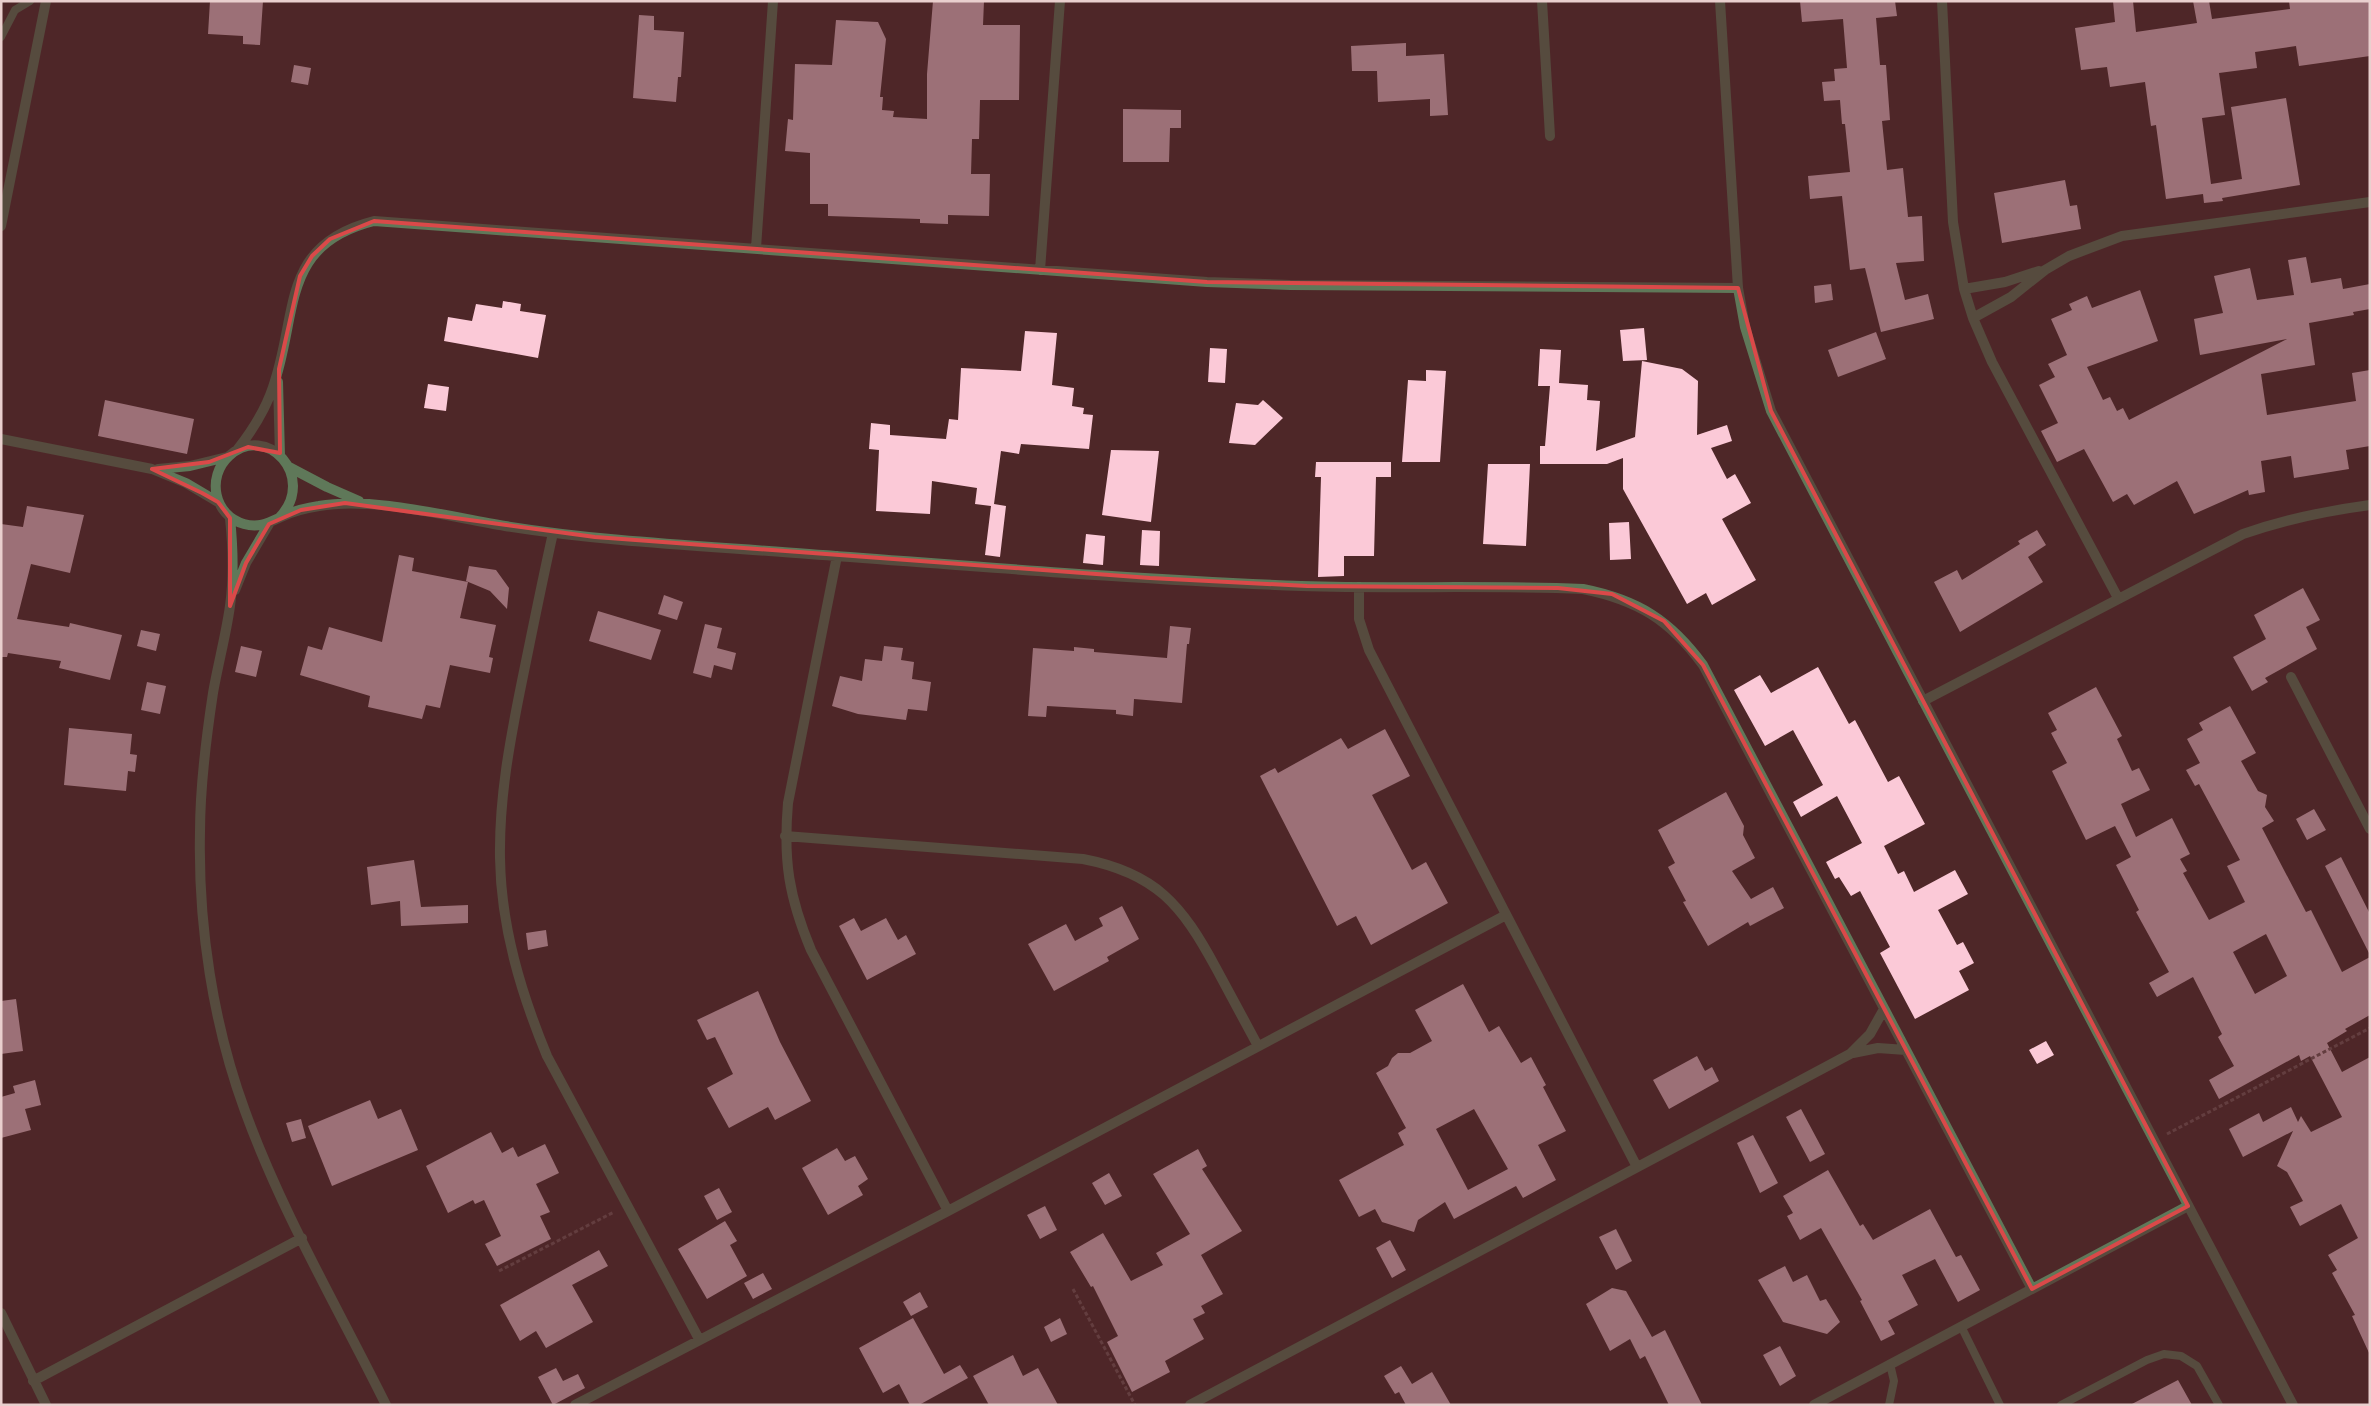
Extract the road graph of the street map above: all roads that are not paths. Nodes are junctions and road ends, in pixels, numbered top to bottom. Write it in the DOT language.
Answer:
graph roads {
  1 [pos="30,1"];
  2 [pos="46,1"];
  3 [pos="773,1"];
  4 [pos="1060,1"];
  5 [pos="1542,1"];
  6 [pos="1720,1"];
  7 [pos="1942,1"];
  8 [pos="1,37"];
  9 [pos="1550,136"];
  10 [pos="2370,202"];
  11 [pos="1,226"];
  12 [pos="756,248"];
  13 [pos="1040,270"];
  14 [pos="2045,270"];
  15 [pos="1738,288"];
  16 [pos="1964,289"];
  17 [pos="1973,318"];
  18 [pos="279,369"];
  19 [pos="1,439"];
  20 [pos="237,450"];
  21 [pos="280,456"];
  22 [pos="228,457"];
  23 [pos="289,467"];
  24 [pos="152,469"];
  25 [pos="218,502"];
  26 [pos="367,504"];
  27 [pos="2370,505"];
  28 [pos="280,517"];
  29 [pos="230,518"];
  30 [pos="269,524"];
  31 [pos="552,533"];
  32 [pos="836,556"];
  33 [pos="1359,587"];
  34 [pos="2118,598"];
  35 [pos="230,606"];
  36 [pos="2291,678"];
  37 [pos="1923,701"];
  38 [pos="2370,829"];
  39 [pos="785,836"];
  40 [pos="1506,914"];
  41 [pos="1884,1009"];
  42 [pos="1258,1046"];
  43 [pos="1906,1050"];
  44 [pos="1850,1054"];
  45 [pos="1637,1167"];
  46 [pos="2188,1206"];
  47 [pos="948,1211"];
  48 [pos="302,1238"];
  49 [pos="2032,1289"];
  50 [pos="1,1313"];
  51 [pos="1961,1326"];
  52 [pos="699,1339"];
  53 [pos="1890,1364"];
  54 [pos="33,1381"];
  55 [pos="46,1405"];
  56 [pos="386,1405"];
  57 [pos="575,1405"];
  58 [pos="1190,1405"];
  59 [pos="1814,1405"];
  60 [pos="1889,1405"];
  61 [pos="2000,1405"];
  62 [pos="2061,1405"];
  63 [pos="2219,1405"];
  64 [pos="2293,1405"];
  1 -- 8 [label="lane"];
  2 -- 11 [label="street"];
  3 -- 12 [label="street"];
  4 -- 13 [label="street"];
  5 -- 9 [label="street"];
  6 -- 15 [label="street"];
  7 -- 16 [label="street"];
  10 -- 14 [label="street"];
  12 -- 13 [label="street"];
  12 -- 18 [label="street"];
  13 -- 15 [label="street"];
  14 -- 16 [label="street"];
  14 -- 17 [label="street"];
  15 -- 37 [label="street"];
  16 -- 17 [label="street"];
  17 -- 34 [label="street"];
  18 -- 20 [label="street"];
  18 -- 21 [label="street"];
  19 -- 24 [label="street"];
  20 -- 21 [label="street"];
  20 -- 22 [label="street"];
  21 -- 23 [label="street"];
  22 -- 24 [label="street"];
  22 -- 25 [label="street"];
  23 -- 26 [label="street"];
  23 -- 28 [label="street"];
  24 -- 25 [label="street"];
  25 -- 29 [label="street"];
  26 -- 28 [label="street"];
  26 -- 31 [label="street"];
  27 -- 34 [label="street"];
  28 -- 30 [label="street"];
  29 -- 30 [label="street"];
  29 -- 35 [label="street"];
  30 -- 35 [label="street"];
  31 -- 32 [label="street"];
  31 -- 52 [label="street"];
  32 -- 33 [label="street"];
  32 -- 39 [label="street"];
  33 -- 40 [label="street"];
  33 -- 41 [label="street"];
  34 -- 37 [label="street"];
  35 -- 48 [label="street"];
  36 -- 38 [label="street"];
  37 -- 46 [label="street"];
  39 -- 42 [label="street"];
  39 -- 47 [label="street"];
  40 -- 42 [label="street"];
  40 -- 45 [label="street"];
  41 -- 43 [label="street"];
  41 -- 44 [label="street"];
  42 -- 47 [label="street"];
  43 -- 44 [label="street"];
  43 -- 49 [label="street"];
  44 -- 45 [label="street"];
  45 -- 58 [label="street"];
  46 -- 49 [label="street"];
  46 -- 64 [label="street"];
  47 -- 52 [label="street"];
  48 -- 54 [label="street"];
  48 -- 56 [label="street"];
  49 -- 51 [label="street"];
  50 -- 54 [label="street"];
  51 -- 53 [label="street"];
  51 -- 61 [label="lane"];
  52 -- 57 [label="street"];
  53 -- 59 [label="street"];
  53 -- 60 [label="lane"];
  54 -- 55 [label="street"];
  62 -- 63 [label="lane"];
}
